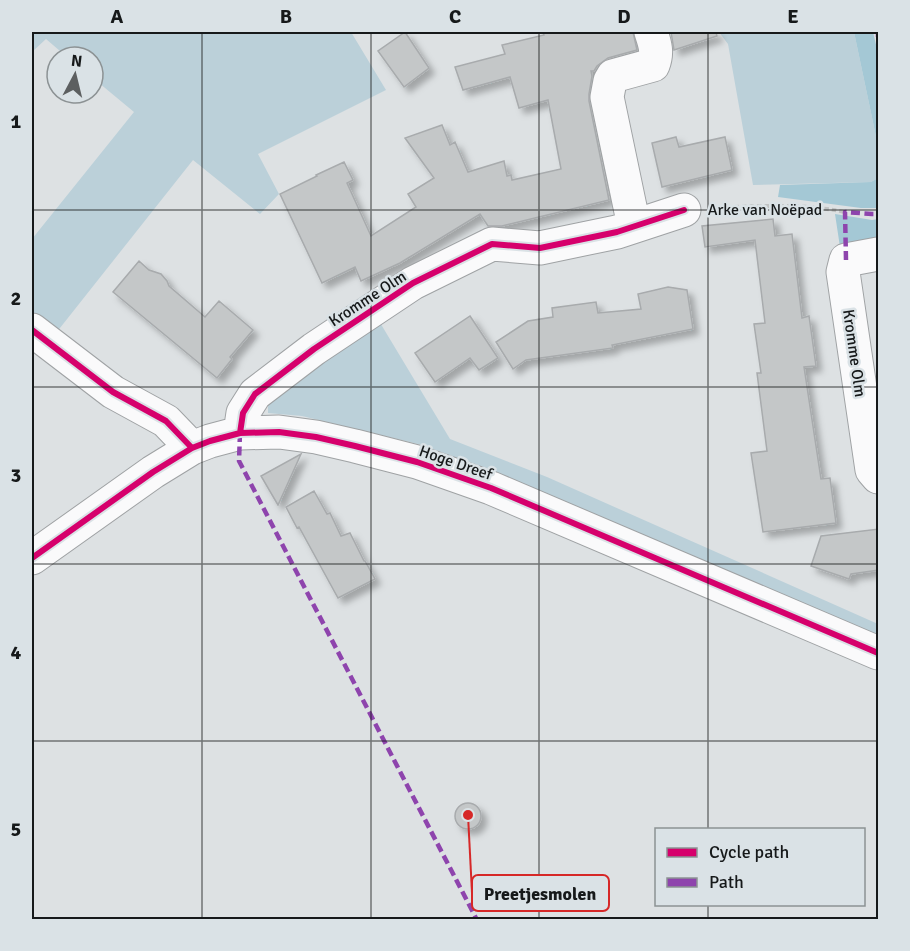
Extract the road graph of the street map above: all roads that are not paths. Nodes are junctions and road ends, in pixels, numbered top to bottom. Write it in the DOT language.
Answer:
graph roads {
  1 [pos="651,32"];
  2 [pos="684,210"];
  3 [pos="634,226"];
  4 [pos="879,254"];
  5 [pos="32,330"];
  6 [pos="240,433"];
  7 [pos="192,448"];
  8 [pos="879,477"];
  9 [pos="32,558"];
  10 [pos="879,653"];
  1 -- 3 [label="street"];
  2 -- 3 [label="street, Kromme Olm"];
  3 -- 6 [label="street, Kromme Olm"];
  4 -- 8 [label="street, Kromme Olm"];
  5 -- 7 [label="street"];
  6 -- 7 [label="street, Hoge Dreef"];
  6 -- 10 [label="street, Hoge Dreef"];
  7 -- 9 [label="street, Hoge Dreef"];
}
